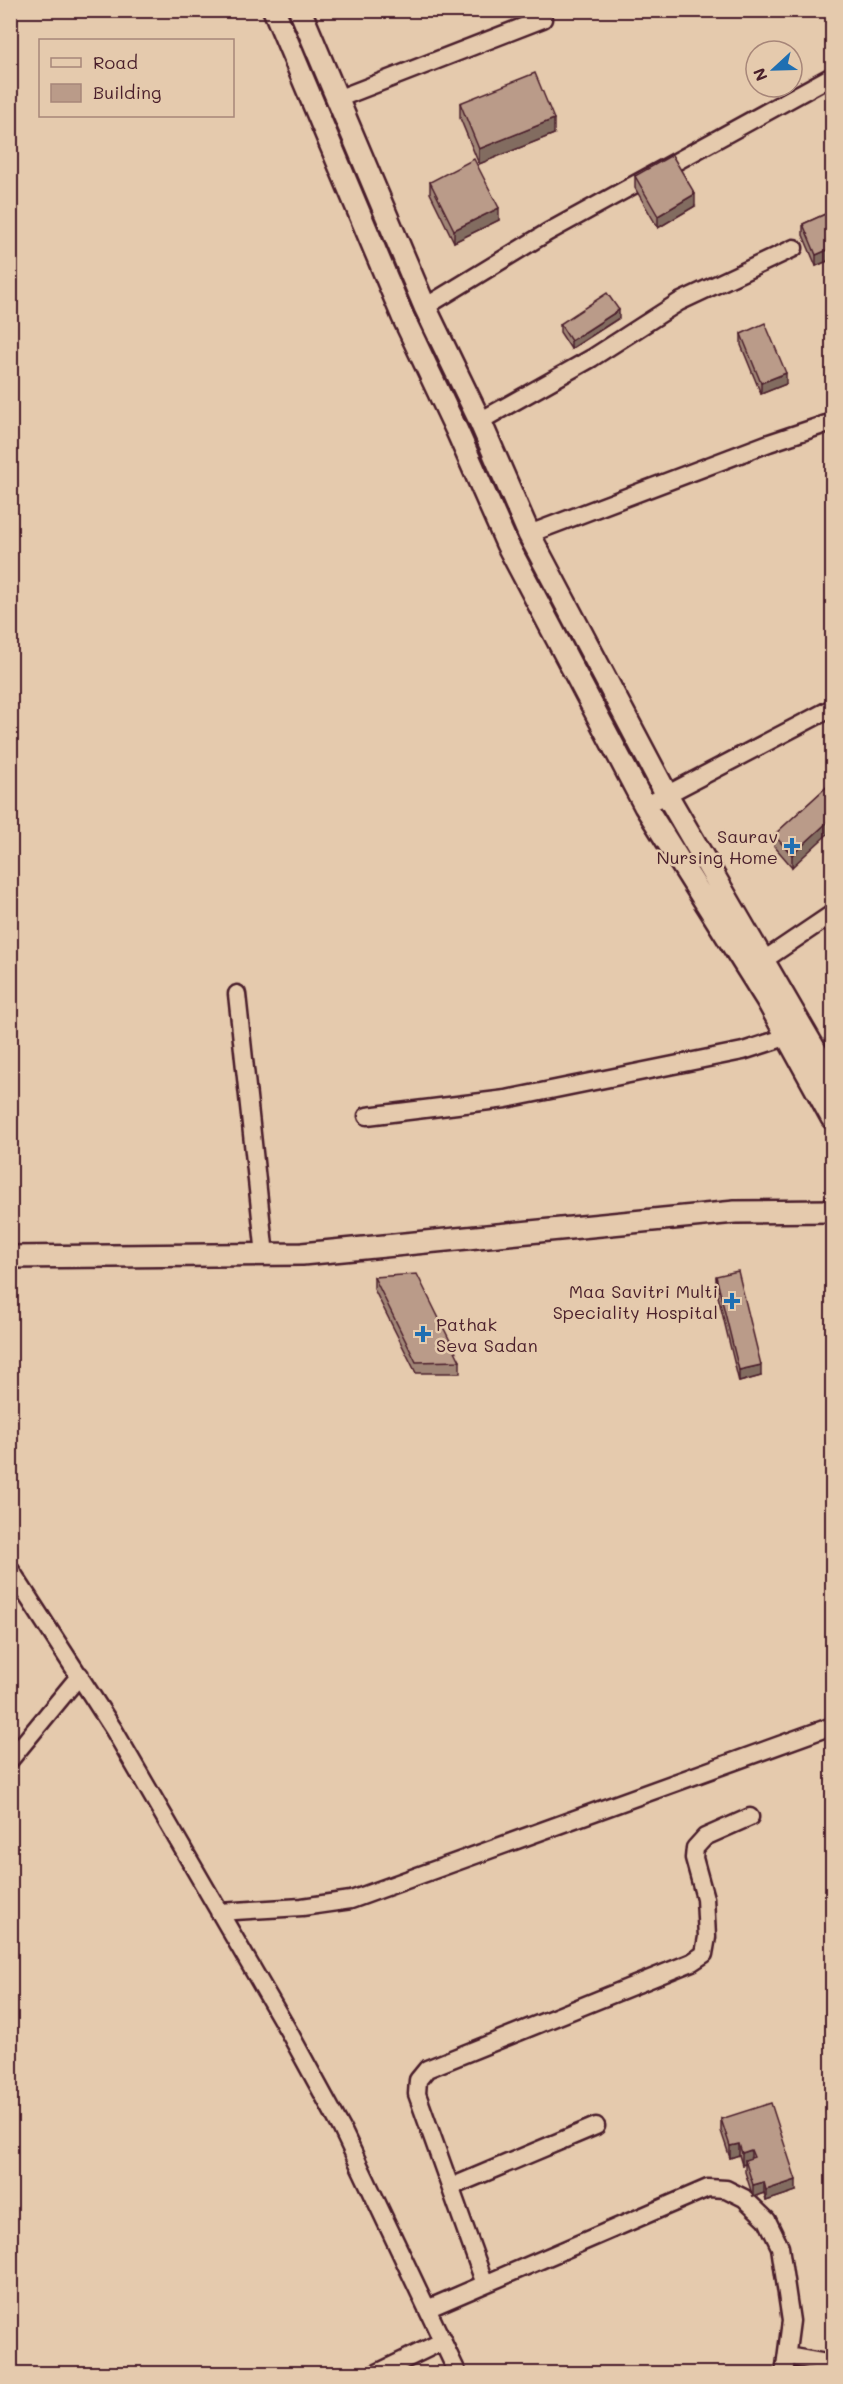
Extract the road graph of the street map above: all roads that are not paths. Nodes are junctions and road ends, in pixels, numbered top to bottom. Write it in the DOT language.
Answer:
graph roads {
  1 [pos="274,10"];
  2 [pos="300,10"];
  3 [pos="543,19"];
  4 [pos="832,76"];
  5 [pos="337,99"];
  6 [pos="794,248"];
  7 [pos="425,307"];
  8 [pos="480,421"];
  9 [pos="832,422"];
  10 [pos="529,534"];
  11 [pos="832,708"];
  12 [pos="667,795"];
  13 [pos="645,806"];
  14 [pos="832,914"];
  15 [pos="764,960"];
  16 [pos="237,994"];
  17 [pos="786,1037"];
  18 [pos="832,1079"];
  19 [pos="368,1116"];
  20 [pos="832,1118"];
  21 [pos="832,1211"];
  22 [pos="265,1255"];
  23 [pos="10,1257"];
  24 [pos="10,1569"];
  25 [pos="80,1675"];
  26 [pos="832,1726"];
  27 [pos="10,1760"];
  28 [pos="750,1817"];
  29 [pos="219,1912"];
  30 [pos="596,2126"];
  31 [pos="451,2187"];
  32 [pos="485,2284"];
  33 [pos="427,2309"];
  34 [pos="443,2341"];
  35 [pos="787,2356"];
  36 [pos="832,2364"];
  37 [pos="375,2373"];
  38 [pos="459,2373"];
  39 [pos="784,2373"];
  1 -- 13 [label="main road"];
  2 -- 5 [label="main road"];
  3 -- 5 [label="street"];
  4 -- 7 [label="street"];
  5 -- 7 [label="main road"];
  6 -- 8 [label="street"];
  7 -- 8 [label="main road"];
  8 -- 10 [label="main road"];
  9 -- 10 [label="street"];
  10 -- 12 [label="main road"];
  11 -- 12 [label="street"];
  12 -- 13 [label="street"];
  12 -- 15 [label="main road"];
  13 -- 17 [label="main road"];
  14 -- 15 [label="street"];
  15 -- 18 [label="main road"];
  16 -- 22 [label="street"];
  17 -- 19 [label="street"];
  17 -- 20 [label="main road"];
  21 -- 22 [label="main road"];
  22 -- 23 [label="main road"];
  24 -- 25 [label="street"];
  25 -- 27 [label="street"];
  25 -- 29 [label="street"];
  26 -- 29 [label="street"];
  28 -- 31 [label="street"];
  29 -- 33 [label="street"];
  30 -- 31 [label="street"];
  31 -- 32 [label="street"];
  32 -- 33 [label="street"];
  32 -- 35 [label="street"];
  33 -- 34 [label="street"];
  34 -- 37 [label="street"];
  34 -- 38 [label="street"];
  35 -- 36 [label="street"];
  35 -- 39 [label="street"];
}
